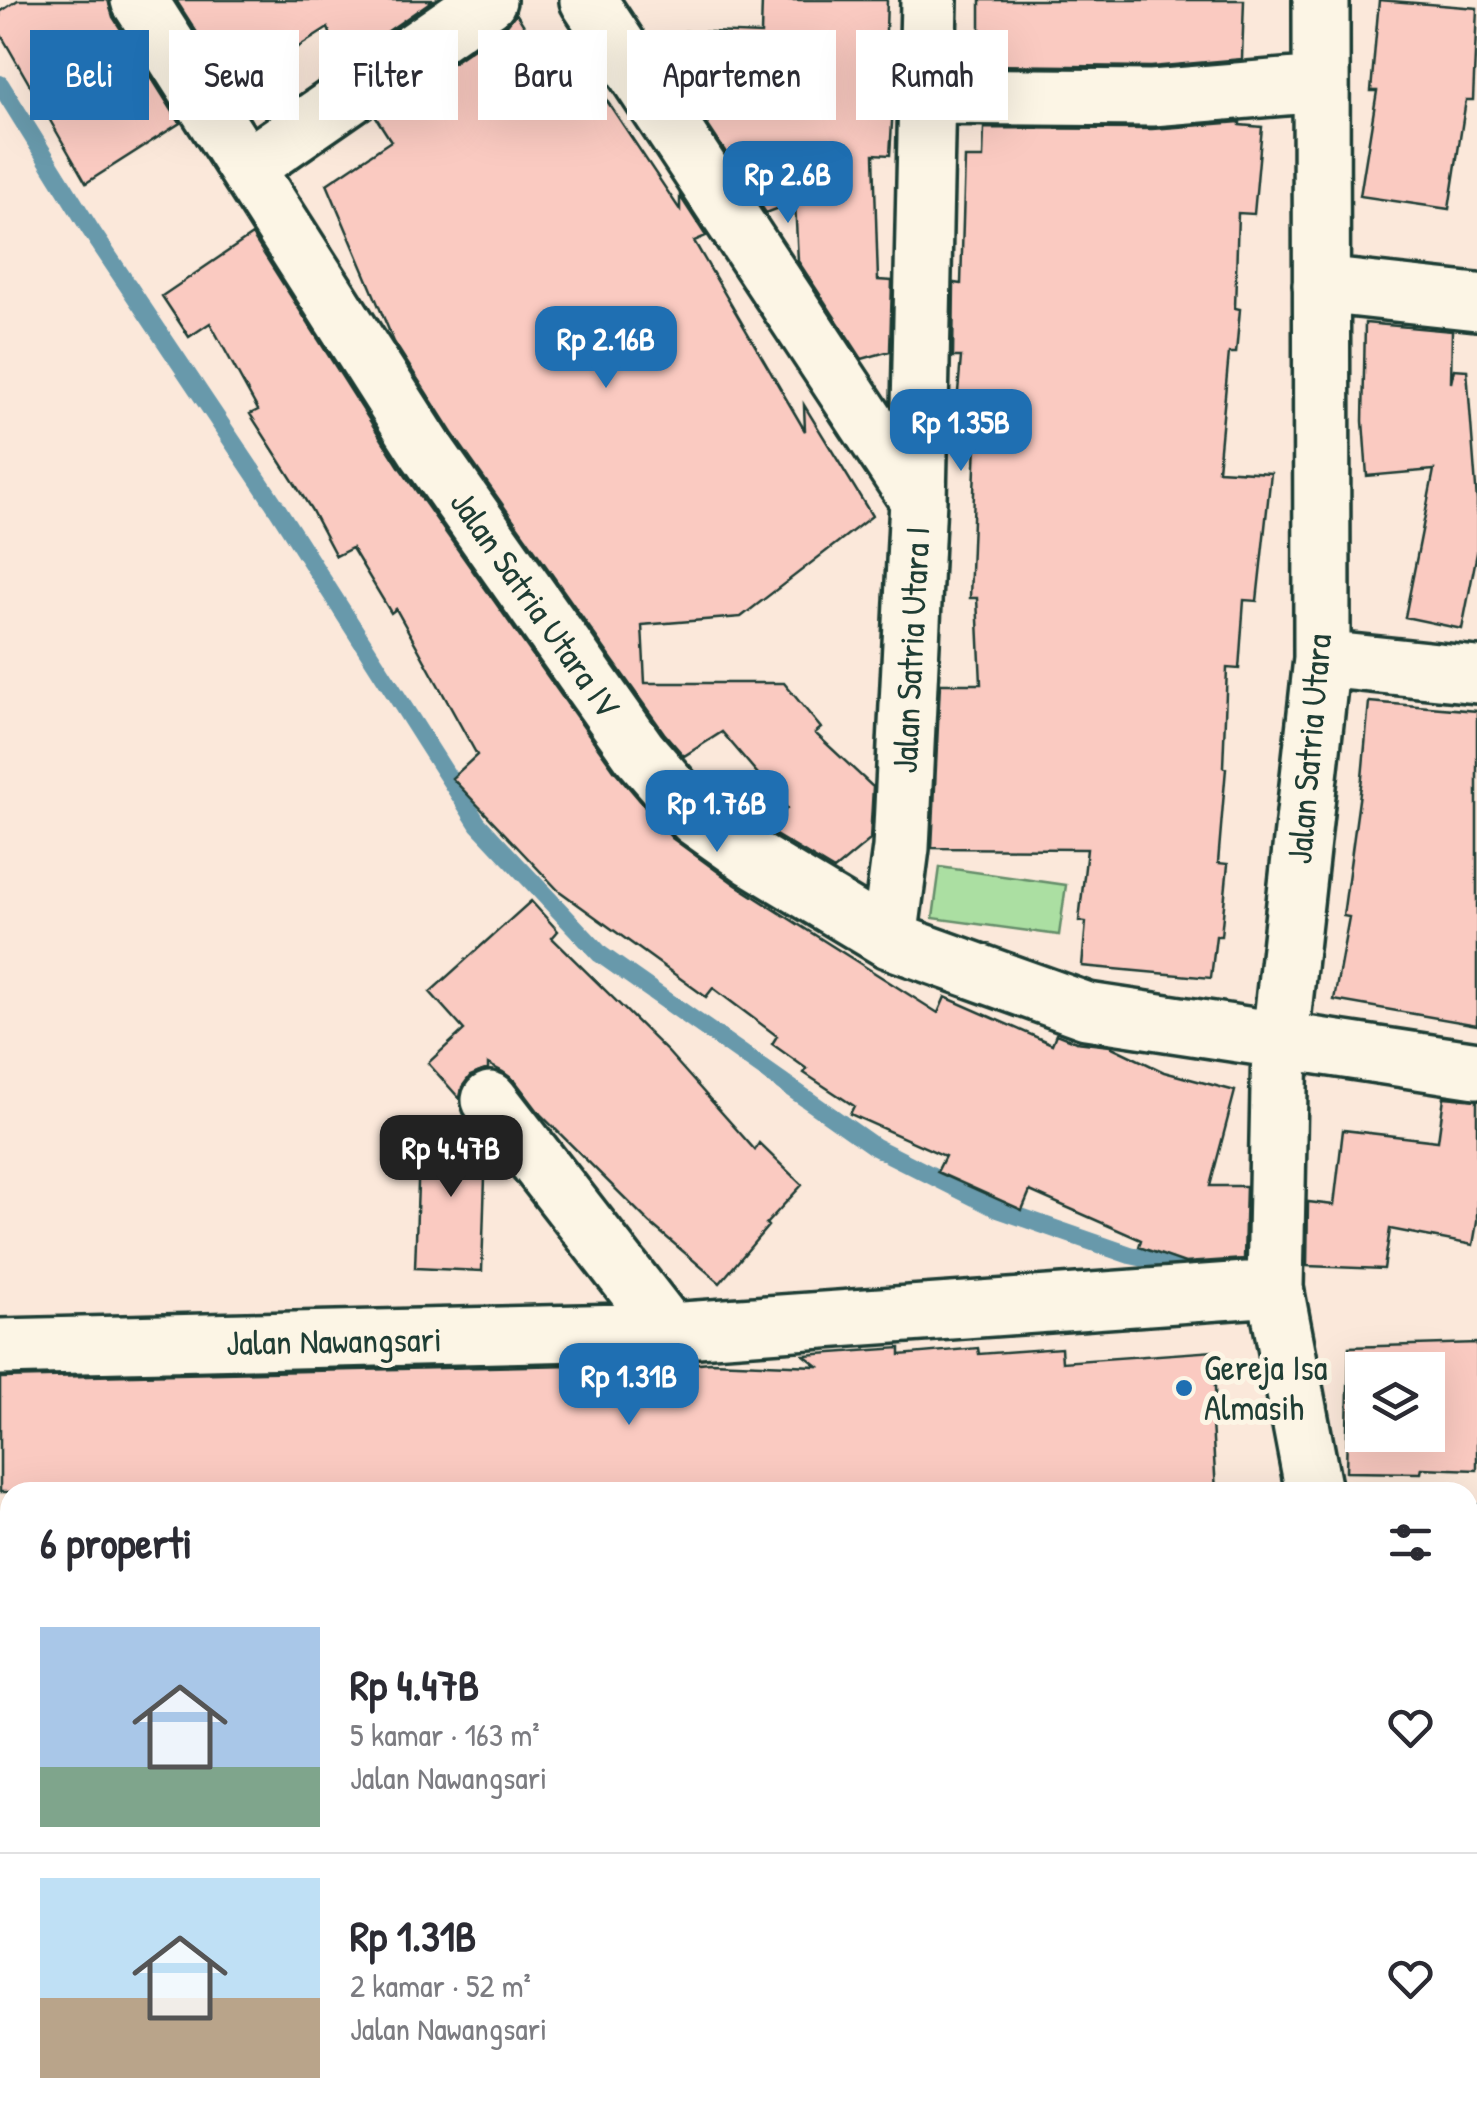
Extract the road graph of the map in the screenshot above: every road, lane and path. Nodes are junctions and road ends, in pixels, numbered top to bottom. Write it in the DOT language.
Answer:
graph roads {
  1 [pos="140,0"];
  2 [pos="488,0"];
  3 [pos="588,0"];
  4 [pos="929,0"];
  5 [pos="1321,0"];
  6 [pos="929,30"];
  7 [pos="1321,84"];
  8 [pos="1008,97"];
  9 [pos="928,120"];
  10 [pos="248,167"];
  11 [pos="1321,285"];
  12 [pos="1477,302"];
  13 [pos="918,500"];
  14 [pos="1322,659"];
  15 [pos="1477,676"];
  16 [pos="889,940"];
  17 [pos="1280,1040"];
  18 [pos="1477,1070"];
  19 [pos="490,1100"];
  20 [pos="1275,1288"];
  21 [pos="669,1331"];
  22 [pos="0,1347"];
  23 [pos="1312,1482"];
  1 -- 10 [label="street, Jalan Satria Utara IV"];
  2 -- 10 [label="street"];
  3 -- 13 [label="street"];
  4 -- 6 [label="street, Jalan Satria Utara I"];
  5 -- 7 [label="street, Jalan Satria Utara"];
  7 -- 8 [label="street"];
  7 -- 11 [label="street, Jalan Satria Utara"];
  9 -- 13 [label="street, Jalan Satria Utara I"];
  10 -- 16 [label="street, Jalan Satria Utara IV"];
  11 -- 12 [label="street"];
  11 -- 14 [label="street, Jalan Satria Utara"];
  13 -- 16 [label="street, Jalan Satria Utara I"];
  14 -- 15 [label="street"];
  14 -- 17 [label="street, Jalan Satria Utara"];
  16 -- 17 [label="street, Jalan Satria Utara IV"];
  17 -- 18 [label="street, Jalan Satria Utara IV"];
  17 -- 20 [label="street, Jalan Satria Utara"];
  19 -- 21 [label="street"];
  20 -- 21 [label="street, Jalan Nawangsari"];
  20 -- 23 [label="street, Jalan Satria Utara"];
  21 -- 22 [label="street, Jalan Nawangsari"];
}
